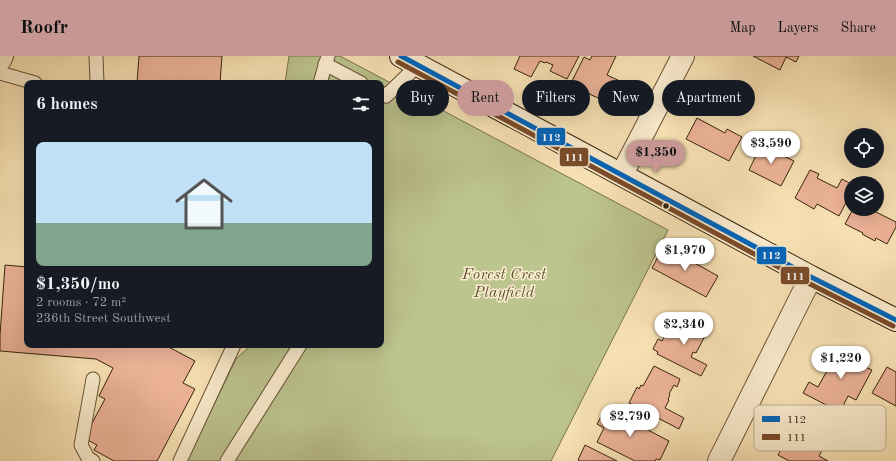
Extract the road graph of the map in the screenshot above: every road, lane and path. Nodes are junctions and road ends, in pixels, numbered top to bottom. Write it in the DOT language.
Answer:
graph roads {
  1 [pos="2,56"];
  2 [pos="96,56"];
  3 [pos="683,56"];
  4 [pos="0,60"];
  5 [pos="327,60"];
  6 [pos="410,60"];
  7 [pos="0,73"];
  8 [pos="25,80"];
  9 [pos="97,80"];
  10 [pos="321,80"];
  11 [pos="357,80"];
  12 [pos="384,95"];
  13 [pos="622,174"];
  14 [pos="811,277"];
  15 [pos="896,320"];
  16 [pos="233,348"];
  17 [pos="298,348"];
  18 [pos="93,379"];
  19 [pos="93,461"];
  20 [pos="180,461"];
  21 [pos="227,461"];
  22 [pos="719,461"];
  1 -- 4 [label="main road"];
  2 -- 9 [label="lane"];
  3 -- 13 [label="main road"];
  5 -- 10 [label="lane"];
  5 -- 11 [label="lane"];
  6 -- 12 [label="lane"];
  6 -- 13 [label="main road"];
  7 -- 8 [label="lane"];
  13 -- 14 [label="main road"];
  14 -- 15 [label="main road"];
  14 -- 22 [label="main road"];
  16 -- 20 [label="lane"];
  17 -- 21 [label="lane"];
  18 -- 19 [label="lane"];
}
